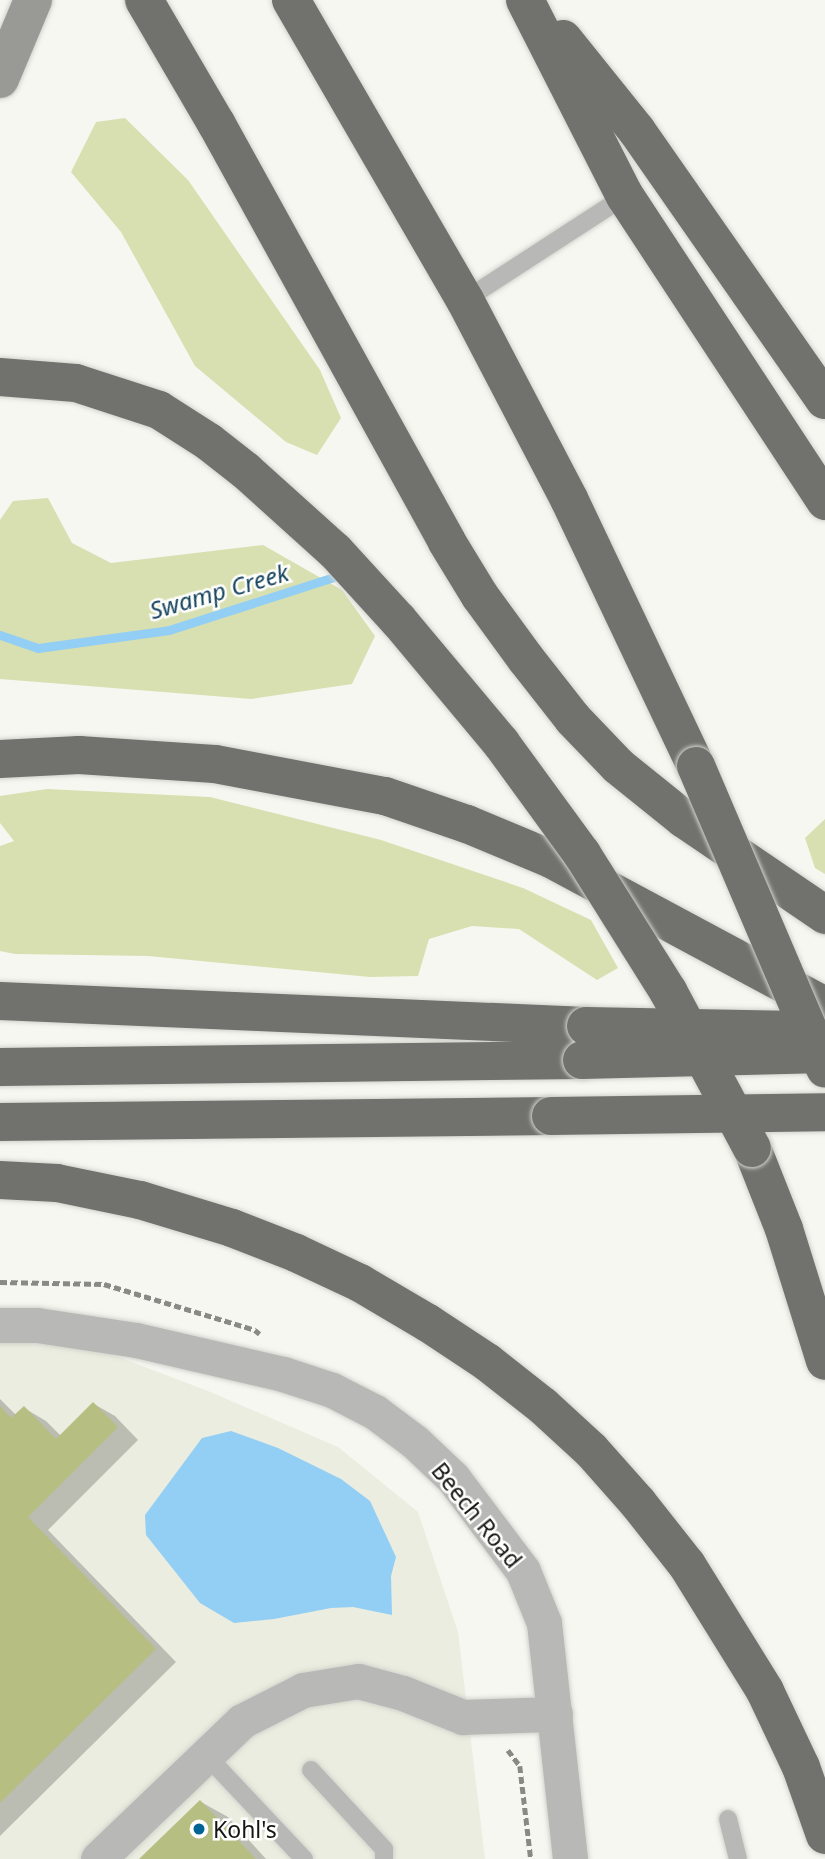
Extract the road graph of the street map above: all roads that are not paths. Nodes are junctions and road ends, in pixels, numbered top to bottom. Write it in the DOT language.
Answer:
graph roads {
  1 [pos="33,0"];
  2 [pos="144,0"];
  3 [pos="291,0"];
  4 [pos="525,0"];
  5 [pos="532,0"];
  6 [pos="0,79"];
  7 [pos="625,196"];
  8 [pos="465,300"];
  9 [pos="0,377"];
  10 [pos="825,400"];
  11 [pos="825,501"];
  12 [pos="0,759"];
  13 [pos="825,915"];
  14 [pos="0,1001"];
  15 [pos="825,1006"];
  16 [pos="825,1030"];
  17 [pos="584,1043"];
  18 [pos="825,1054"];
  19 [pos="0,1068"];
  20 [pos="825,1069"];
  21 [pos="825,1112"];
  22 [pos="0,1122"];
  23 [pos="0,1180"];
  24 [pos="0,1325"];
  25 [pos="825,1361"];
  26 [pos="555,1714"];
  27 [pos="206,1755"];
  28 [pos="311,1770"];
  29 [pos="728,1819"];
  30 [pos="825,1835"];
  31 [pos="99,1859"];
  32 [pos="304,1859"];
  33 [pos="384,1859"];
  34 [pos="570,1859"];
  35 [pos="738,1859"];
  1 -- 6 [label="street"];
  2 -- 13 [label="highway"];
  3 -- 8 [label="highway"];
  4 -- 7 [label="highway"];
  5 -- 10 [label="highway"];
  7 -- 8 [label="lane"];
  7 -- 11 [label="highway"];
  8 -- 20 [label="highway, bridge"];
  9 -- 25 [label="highway, bridge"];
  12 -- 15 [label="highway"];
  14 -- 17 [label="highway"];
  16 -- 17 [label="highway, bridge"];
  17 -- 18 [label="highway, bridge"];
  17 -- 19 [label="highway"];
  21 -- 22 [label="highway, bridge"];
  23 -- 30 [label="highway"];
  24 -- 26 [label="street, Beech Road"];
  26 -- 27 [label="street"];
  26 -- 34 [label="street, Beech Road"];
  27 -- 31 [label="street"];
  27 -- 32 [label="lane"];
  28 -- 33 [label="lane"];
  29 -- 35 [label="lane"];
}
